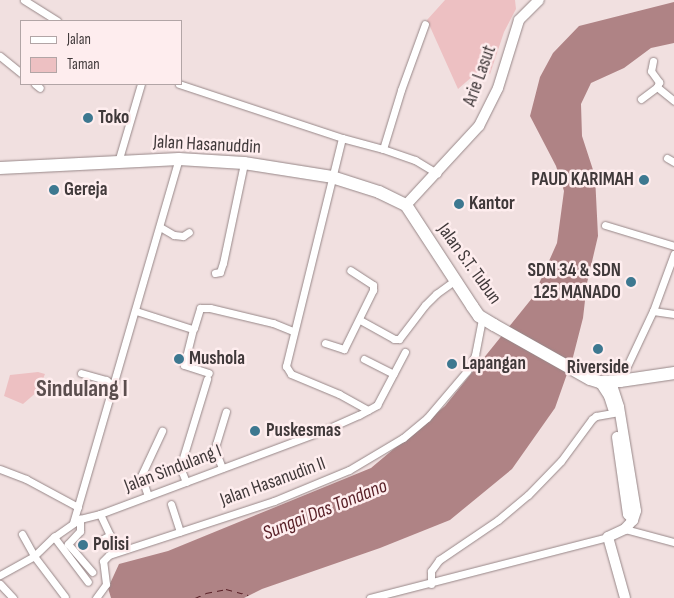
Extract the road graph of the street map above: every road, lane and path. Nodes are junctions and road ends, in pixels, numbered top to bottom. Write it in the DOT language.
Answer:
graph roads {
  1 [pos="24,0"];
  2 [pos="539,0"];
  3 [pos="55,20"];
  4 [pos="425,24"];
  5 [pos="0,56"];
  6 [pos="653,61"];
  7 [pos="20,72"];
  8 [pos="141,85"];
  9 [pos="182,85"];
  10 [pos="657,86"];
  11 [pos="641,99"];
  12 [pos="674,101"];
  13 [pos="342,138"];
  14 [pos="383,148"];
  15 [pos="667,158"];
  16 [pos="179,159"];
  17 [pos="118,162"];
  18 [pos="674,162"];
  19 [pos="244,163"];
  20 [pos="0,168"];
  21 [pos="437,173"];
  22 [pos="332,177"];
  23 [pos="406,205"];
  24 [pos="605,225"];
  25 [pos="160,227"];
  26 [pos="189,232"];
  27 [pos="674,246"];
  28 [pos="674,254"];
  29 [pos="350,270"];
  30 [pos="215,274"];
  31 [pos="454,281"];
  32 [pos="136,311"];
  33 [pos="653,311"];
  34 [pos="674,314"];
  35 [pos="360,320"];
  36 [pos="488,321"];
  37 [pos="193,328"];
  38 [pos="293,331"];
  39 [pos="325,343"];
  40 [pos="405,352"];
  41 [pos="364,359"];
  42 [pos="81,373"];
  43 [pos="674,373"];
  44 [pos="393,374"];
  45 [pos="605,381"];
  46 [pos="113,386"];
  47 [pos="368,410"];
  48 [pos="226,411"];
  49 [pos="618,411"];
  50 [pos="162,431"];
  51 [pos="222,468"];
  52 [pos="0,469"];
  53 [pos="186,482"];
  54 [pos="148,496"];
  55 [pos="172,504"];
  56 [pos="78,507"];
  57 [pos="100,514"];
  58 [pos="76,521"];
  59 [pos="625,528"];
  60 [pos="180,532"];
  61 [pos="22,534"];
  62 [pos="54,536"];
  63 [pos="608,537"];
  64 [pos="101,540"];
  65 [pos="674,542"];
  66 [pos="34,556"];
  67 [pos="92,572"];
  68 [pos="0,574"];
  69 [pos="88,582"];
  70 [pos="0,584"];
  71 [pos="431,584"];
  72 [pos="65,597"];
  73 [pos="97,597"];
  74 [pos="13,598"];
  75 [pos="370,598"];
  76 [pos="625,598"];
  1 -- 3 [label="street"];
  2 -- 21 [label="main road, Arie Lasut"];
  4 -- 14 [label="street"];
  5 -- 7 [label="street"];
  6 -- 10 [label="street"];
  8 -- 17 [label="street"];
  9 -- 13 [label="street"];
  10 -- 11 [label="street"];
  10 -- 12 [label="street"];
  13 -- 14 [label="street"];
  13 -- 22 [label="street"];
  14 -- 21 [label="street"];
  15 -- 18 [label="street"];
  16 -- 17 [label="highway, Jalan Hasanuddin"];
  16 -- 19 [label="highway, Jalan Hasanuddin"];
  16 -- 25 [label="street"];
  17 -- 20 [label="highway, Jalan Hasanuddin"];
  19 -- 22 [label="highway, Jalan Hasanuddin"];
  19 -- 30 [label="street"];
  21 -- 23 [label="main road, Arie Lasut"];
  22 -- 23 [label="highway, Jalan Hasanuddin"];
  22 -- 38 [label="street"];
  23 -- 31 [label="highway, Jalan S.T. Tubun"];
  24 -- 27 [label="street"];
  25 -- 26 [label="street"];
  25 -- 32 [label="street"];
  28 -- 33 [label="street"];
  29 -- 35 [label="street"];
  31 -- 35 [label="street"];
  31 -- 36 [label="highway, Jalan S.T. Tubun"];
  32 -- 37 [label="street"];
  32 -- 46 [label="street"];
  33 -- 34 [label="street"];
  33 -- 45 [label="street"];
  35 -- 39 [label="street"];
  36 -- 45 [label="highway, Jalan S.T. Tubun"];
  36 -- 60 [label="street, Jalan Hasanudin II"];
  37 -- 38 [label="street"];
  37 -- 53 [label="street"];
  38 -- 47 [label="street"];
  40 -- 44 [label="street"];
  41 -- 44 [label="street"];
  42 -- 46 [label="street"];
  43 -- 45 [label="highway"];
  44 -- 47 [label="street"];
  45 -- 49 [label="main road"];
  46 -- 56 [label="street"];
  47 -- 51 [label="street, Jalan Sindulang I"];
  48 -- 51 [label="street"];
  49 -- 59 [label="main road"];
  49 -- 71 [label="street"];
  50 -- 54 [label="street"];
  51 -- 53 [label="street, Jalan Sindulang I"];
  52 -- 56 [label="street"];
  53 -- 54 [label="street, Jalan Sindulang I"];
  54 -- 57 [label="street, Jalan Sindulang I"];
  55 -- 60 [label="street"];
  56 -- 58 [label="street"];
  57 -- 58 [label="street, Jalan Sindulang I"];
  57 -- 64 [label="street"];
  58 -- 62 [label="street, Jalan Sindulang I"];
  58 -- 67 [label="street"];
  59 -- 63 [label="main road"];
  59 -- 65 [label="street"];
  60 -- 73 [label="street, Jalan Hasanudin II"];
  61 -- 66 [label="street"];
  62 -- 66 [label="street, Jalan Sindulang I"];
  62 -- 69 [label="street"];
  63 -- 71 [label="street"];
  63 -- 76 [label="main road"];
  66 -- 68 [label="street, Jalan Sindulang I"];
  66 -- 72 [label="street"];
  70 -- 74 [label="street"];
  71 -- 75 [label="street"];
}
